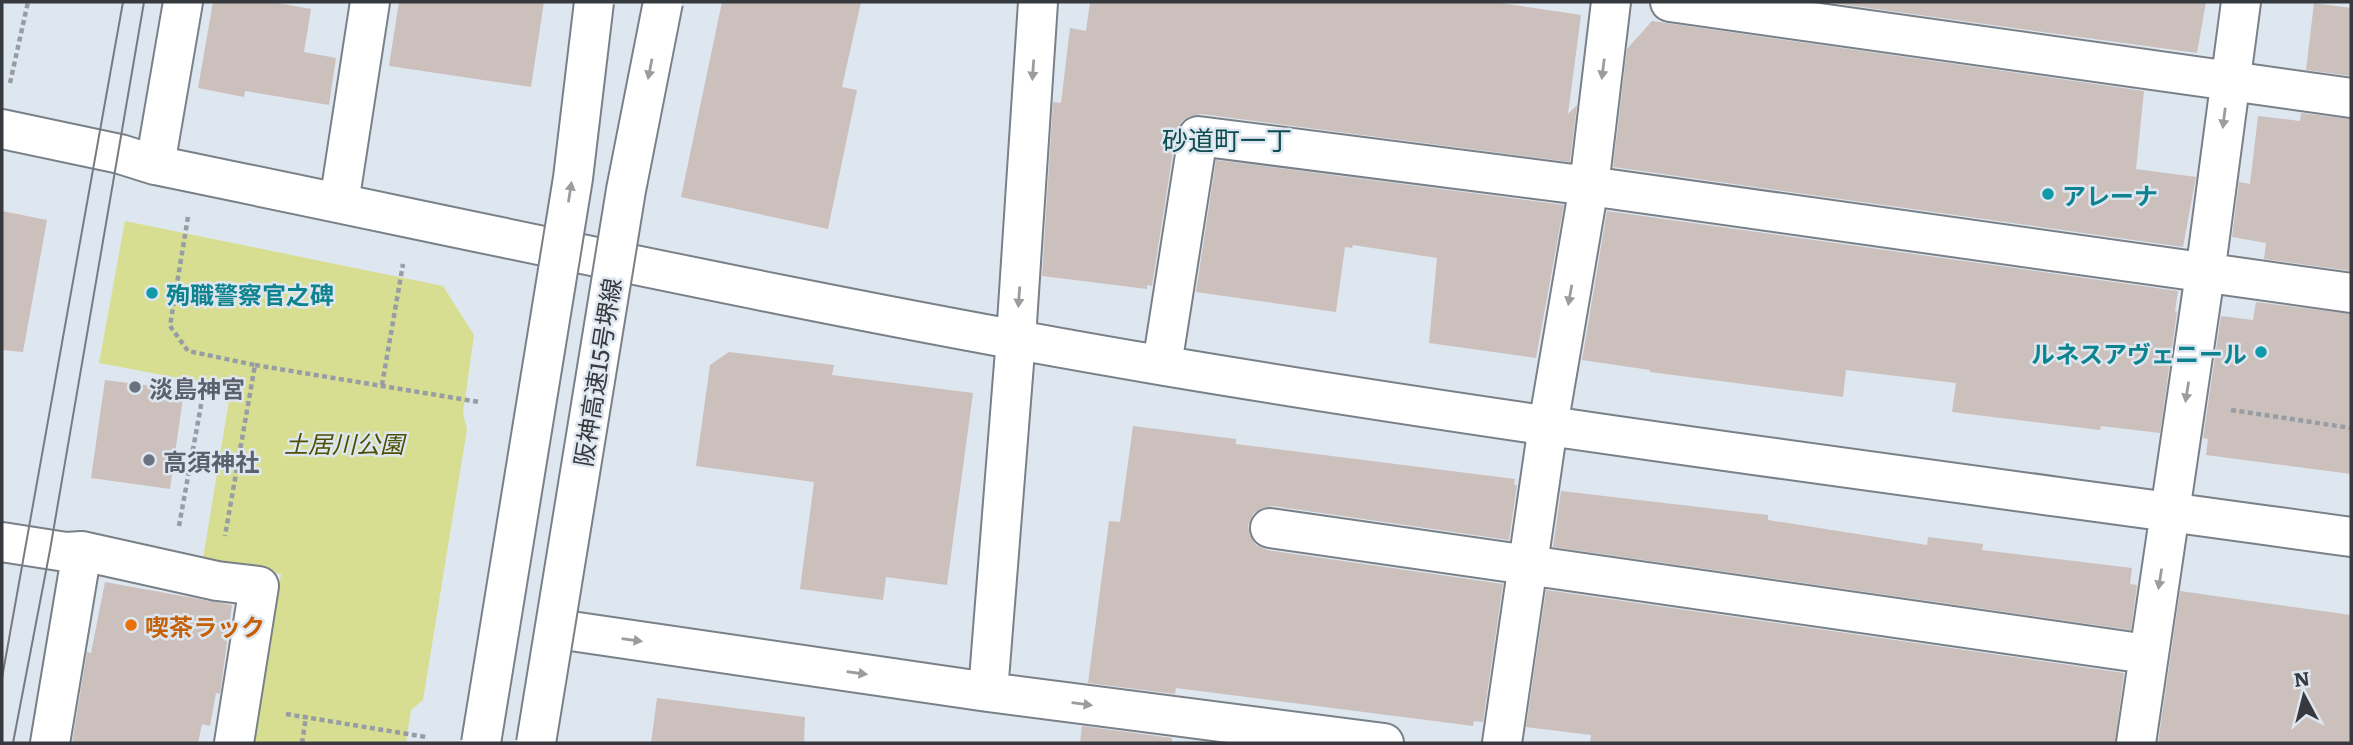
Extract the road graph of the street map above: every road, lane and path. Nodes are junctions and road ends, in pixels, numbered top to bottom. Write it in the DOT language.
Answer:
graph roads {
  1 [pos="28,2"];
  2 [pos="183,2"];
  3 [pos="370,2"];
  4 [pos="594,2"];
  5 [pos="663,2"];
  6 [pos="1038,2"];
  7 [pos="1612,2"];
  8 [pos="1670,2"];
  9 [pos="2241,2"];
  10 [pos="2229,81"];
  11 [pos="2351,98"];
  12 [pos="5,111"];
  13 [pos="155,165"];
  14 [pos="1589,186"];
  15 [pos="339,203"];
  16 [pos="188,216"];
  17 [pos="553,247"];
  18 [pos="404,260"];
  19 [pos="621,262"];
  20 [pos="2205,274"];
  21 [pos="2351,293"];
  22 [pos="1016,338"];
  23 [pos="255,365"];
  24 [pos="1162,365"];
  25 [pos="382,385"];
  26 [pos="204,389"];
  27 [pos="479,402"];
  28 [pos="2185,404"];
  29 [pos="1548,426"];
  30 [pos="2351,428"];
  31 [pos="2171,512"];
  32 [pos="179,528"];
  33 [pos="1269,528"];
  34 [pos="2351,537"];
  35 [pos="2,542"];
  36 [pos="82,551"];
  37 [pos="1529,566"];
  38 [pos="217,581"];
  39 [pos="565,630"];
  40 [pos="2147,654"];
  41 [pos="988,692"];
  42 [pos="274,712"];
  43 [pos="306,717"];
  44 [pos="426,737"];
  45 [pos="50,743"];
  46 [pos="234,743"];
  47 [pos="302,743"];
  48 [pos="471,743"];
  49 [pos="481,743"];
  50 [pos="536,743"];
  51 [pos="546,743"];
  52 [pos="1384,743"];
  53 [pos="1502,743"];
  54 [pos="2136,743"];
  1 -- 12 [label="path"];
  2 -- 13 [label="main road"];
  3 -- 15 [label="main road"];
  49 -- 4 [label="main road, one-way, bridge"];
  5 -- 50 [label="main road, 阪神高速15号堺線, one-way, bridge"];
  6 -- 22 [label="main road, one-way"];
  7 -- 14 [label="main road, one-way"];
  8 -- 10 [label="main road"];
  9 -- 10 [label="main road"];
  10 -- 11 [label="main road"];
  10 -- 20 [label="main road, one-way"];
  12 -- 13 [label="main road"];
  13 -- 15 [label="main road"];
  14 -- 20 [label="main road"];
  14 -- 24 [label="main road"];
  14 -- 29 [label="main road, one-way"];
  15 -- 17 [label="main road"];
  16 -- 23 [label="path"];
  17 -- 19 [label="main road"];
  17 -- 48 [label="main road"];
  18 -- 25 [label="path"];
  19 -- 22 [label="main road"];
  19 -- 39 [label="main road"];
  20 -- 21 [label="main road"];
  20 -- 28 [label="main road, one-way"];
  22 -- 24 [label="main road"];
  22 -- 41 [label="main road"];
  23 -- 25 [label="path"];
  23 -- 38 [label="path"];
  24 -- 29 [label="main road"];
  25 -- 27 [label="path"];
  26 -- 32 [label="path"];
  28 -- 30 [label="path"];
  28 -- 31 [label="main road"];
  29 -- 31 [label="main road"];
  29 -- 37 [label="main road"];
  31 -- 34 [label="main road"];
  31 -- 40 [label="main road, one-way"];
  33 -- 37 [label="main road"];
  35 -- 36 [label="main road"];
  36 -- 38 [label="main road"];
  36 -- 45 [label="main road"];
  37 -- 40 [label="main road"];
  37 -- 53 [label="main road"];
  38 -- 46 [label="main road"];
  39 -- 41 [label="main road, one-way"];
  39 -- 51 [label="main road"];
  40 -- 54 [label="main road"];
  41 -- 52 [label="main road, one-way"];
  42 -- 43 [label="path"];
  43 -- 44 [label="path"];
  43 -- 47 [label="path"];
}
